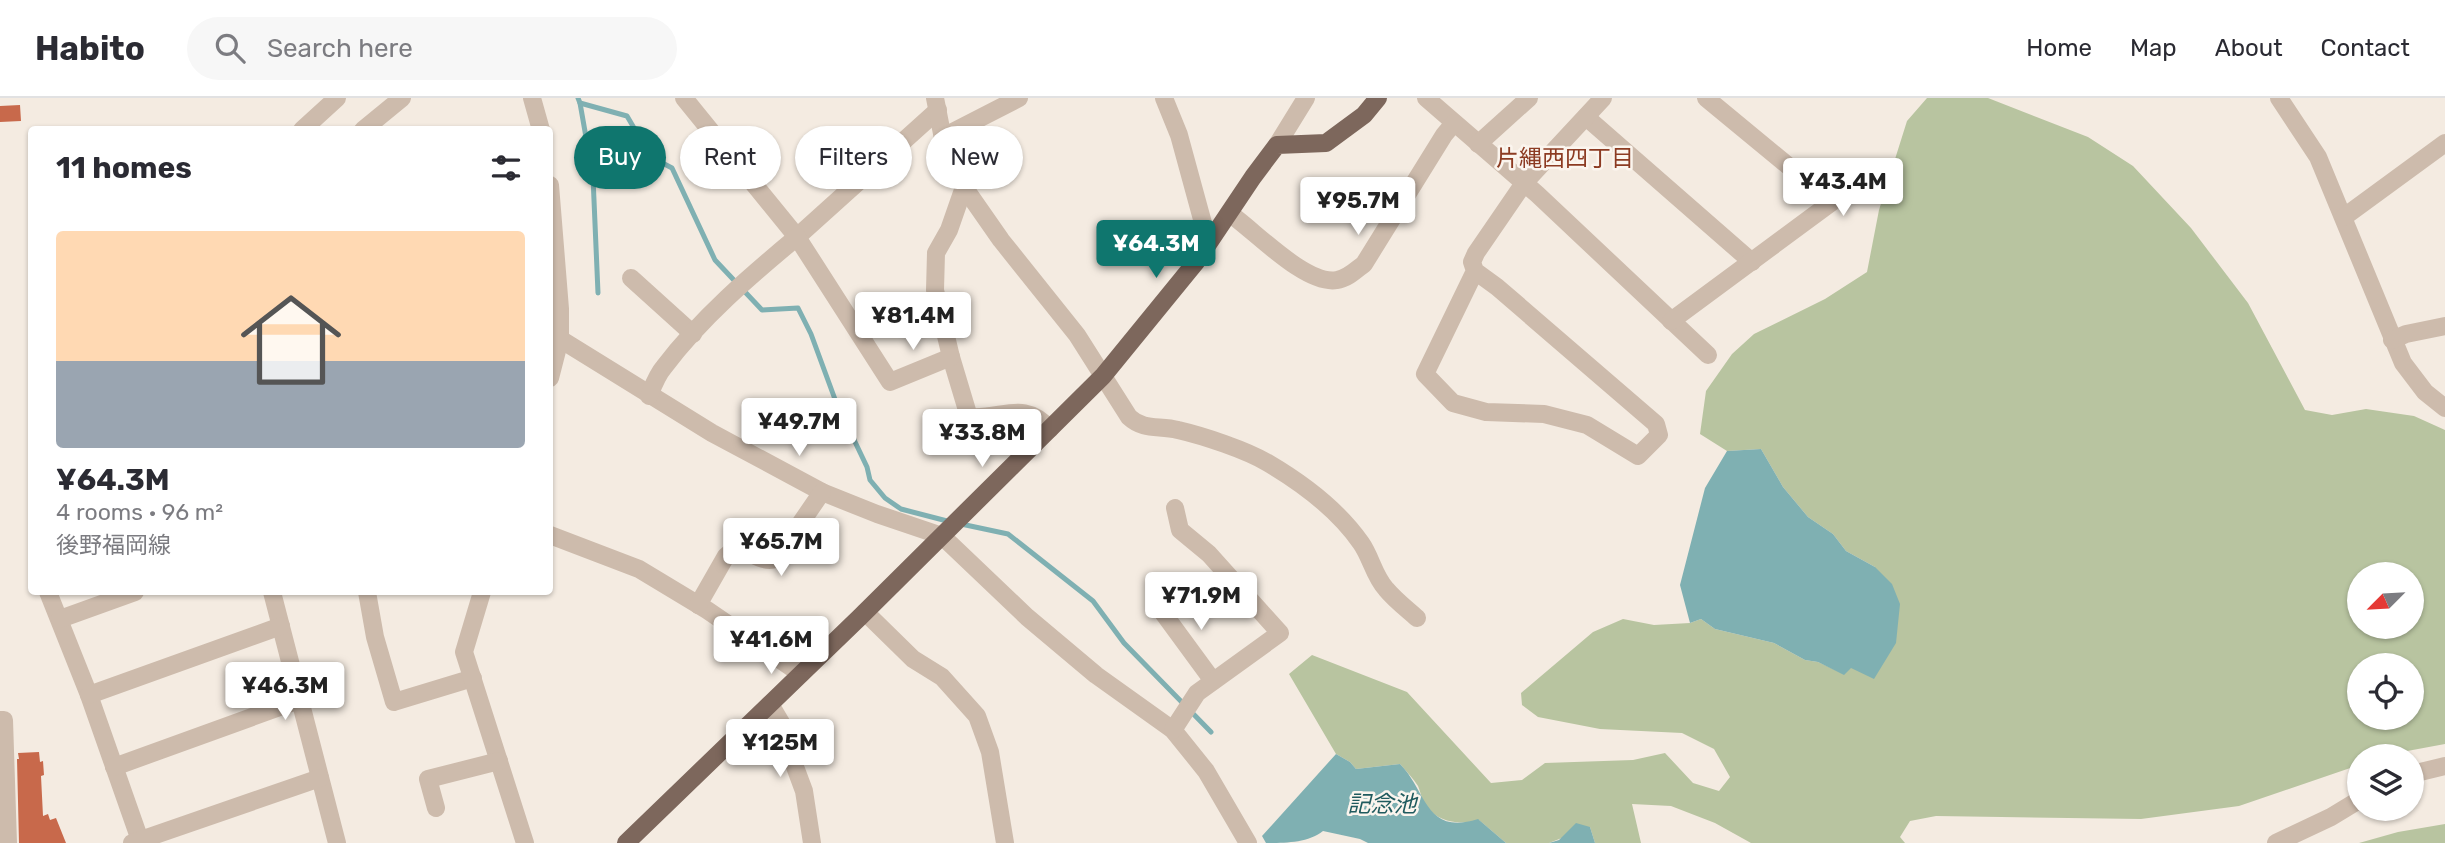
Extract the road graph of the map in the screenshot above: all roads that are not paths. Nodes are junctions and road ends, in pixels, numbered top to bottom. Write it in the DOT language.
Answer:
graph roads {
  1 [pos="337,98"];
  2 [pos="402,98"];
  3 [pos="532,98"];
  4 [pos="684,98"];
  5 [pos="1019,98"];
  6 [pos="1164,98"];
  7 [pos="1306,98"];
  8 [pos="1378,98"];
  9 [pos="1426,98"];
  10 [pos="1529,98"];
  11 [pos="1603,98"];
  12 [pos="1710,99"];
  13 [pos="2284,100"];
  14 [pos="936,104"];
  15 [pos="1586,117"];
  16 [pos="1454,123"];
  17 [pos="306,126"];
  18 [pos="368,126"];
  19 [pos="540,126"];
  20 [pos="941,126"];
  21 [pos="964,126"];
  22 [pos="2445,143"];
  23 [pos="1478,144"];
  24 [pos="1277,145"];
  25 [pos="1524,183"];
  26 [pos="963,189"];
  27 [pos="965,189"];
  28 [pos="1229,213"];
  29 [pos="2344,217"];
  30 [pos="553,222"];
  31 [pos="797,237"];
  32 [pos="1196,262"];
  33 [pos="1752,262"];
  34 [pos="1475,271"];
  35 [pos="631,278"];
  36 [pos="1671,321"];
  37 [pos="2445,326"];
  38 [pos="693,334"];
  39 [pos="555,337"];
  40 [pos="2392,340"];
  41 [pos="1708,355"];
  42 [pos="951,357"];
  43 [pos="1103,376"];
  44 [pos="649,396"];
  45 [pos="2445,408"];
  46 [pos="1050,429"];
  47 [pos="822,492"];
  48 [pos="1175,508"];
  49 [pos="553,536"];
  50 [pos="942,536"];
  51 [pos="49,595"];
  52 [pos="127,595"];
  53 [pos="273,595"];
  54 [pos="368,595"];
  55 [pos="481,595"];
  56 [pos="698,605"];
  57 [pos="1158,606"];
  58 [pos="865,612"];
  59 [pos="1418,618"];
  60 [pos="60,619"];
  61 [pos="281,626"];
  62 [pos="801,674"];
  63 [pos="473,678"];
  64 [pos="1213,681"];
  65 [pos="89,695"];
  66 [pos="299,700"];
  67 [pos="770,704"];
  68 [pos="0,720"];
  69 [pos="1173,730"];
  70 [pos="499,761"];
  71 [pos="2445,766"];
  72 [pos="114,767"];
  73 [pos="2424,771"];
  74 [pos="320,778"];
  75 [pos="2347,807"];
  76 [pos="436,808"];
  77 [pos="137,842"];
  78 [pos="8,843"];
  79 [pos="337,843"];
  80 [pos="525,843"];
  81 [pos="626,843"];
  82 [pos="812,843"];
  83 [pos="1005,843"];
  84 [pos="1248,843"];
  85 [pos="2276,843"];
  1 -- 17 [label="street"];
  2 -- 18 [label="street"];
  3 -- 19 [label="street"];
  4 -- 31 [label="street"];
  5 -- 21 [label="street"];
  6 -- 32 [label="street"];
  7 -- 24 [label="street"];
  8 -- 24 [label="main road"];
  9 -- 16 [label="street"];
  10 -- 23 [label="street"];
  11 -- 15 [label="street"];
  12 -- 33 [label="street"];
  13 -- 29 [label="street"];
  14 -- 20 [label="street"];
  14 -- 31 [label="street"];
  15 -- 25 [label="street"];
  15 -- 33 [label="street"];
  16 -- 23 [label="street"];
  16 -- 28 [label="street"];
  22 -- 29 [label="street"];
  23 -- 25 [label="street"];
  24 -- 28 [label="main road"];
  25 -- 34 [label="street"];
  25 -- 36 [label="street"];
  26 -- 42 [label="street"];
  27 -- 43 [label="street"];
  28 -- 32 [label="main road"];
  29 -- 40 [label="street"];
  30 -- 39 [label="street"];
  31 -- 38 [label="street"];
  31 -- 42 [label="street"];
  32 -- 43 [label="main road"];
  33 -- 36 [label="street"];
  34 -- 34 [label="street"];
  35 -- 38 [label="street"];
  36 -- 41 [label="street"];
  37 -- 40 [label="street"];
  38 -- 44 [label="street"];
  39 -- 44 [label="street"];
  40 -- 45 [label="street"];
  42 -- 46 [label="street"];
  43 -- 46 [label="main road"];
  43 -- 59 [label="street"];
  44 -- 47 [label="street"];
  46 -- 50 [label="main road"];
  47 -- 50 [label="street"];
  47 -- 56 [label="street"];
  48 -- 64 [label="street"];
  49 -- 56 [label="street"];
  50 -- 58 [label="main road"];
  50 -- 69 [label="street"];
  51 -- 60 [label="street"];
  52 -- 60 [label="street"];
  53 -- 61 [label="street"];
  54 -- 63 [label="street"];
  55 -- 63 [label="street"];
  56 -- 62 [label="street"];
  57 -- 64 [label="street"];
  58 -- 62 [label="main road"];
  58 -- 83 [label="street"];
  60 -- 65 [label="street"];
  61 -- 65 [label="street"];
  61 -- 66 [label="street"];
  62 -- 67 [label="main road"];
  63 -- 70 [label="street"];
  64 -- 69 [label="street"];
  65 -- 72 [label="street"];
  66 -- 72 [label="street"];
  66 -- 74 [label="street"];
  67 -- 81 [label="main road"];
  67 -- 82 [label="street"];
  68 -- 78 [label="street"];
  69 -- 84 [label="street"];
  70 -- 76 [label="street"];
  70 -- 80 [label="street"];
  71 -- 73 [label="street"];
  72 -- 77 [label="street"];
  74 -- 77 [label="street"];
  74 -- 79 [label="street"];
  75 -- 85 [label="street"];
}
